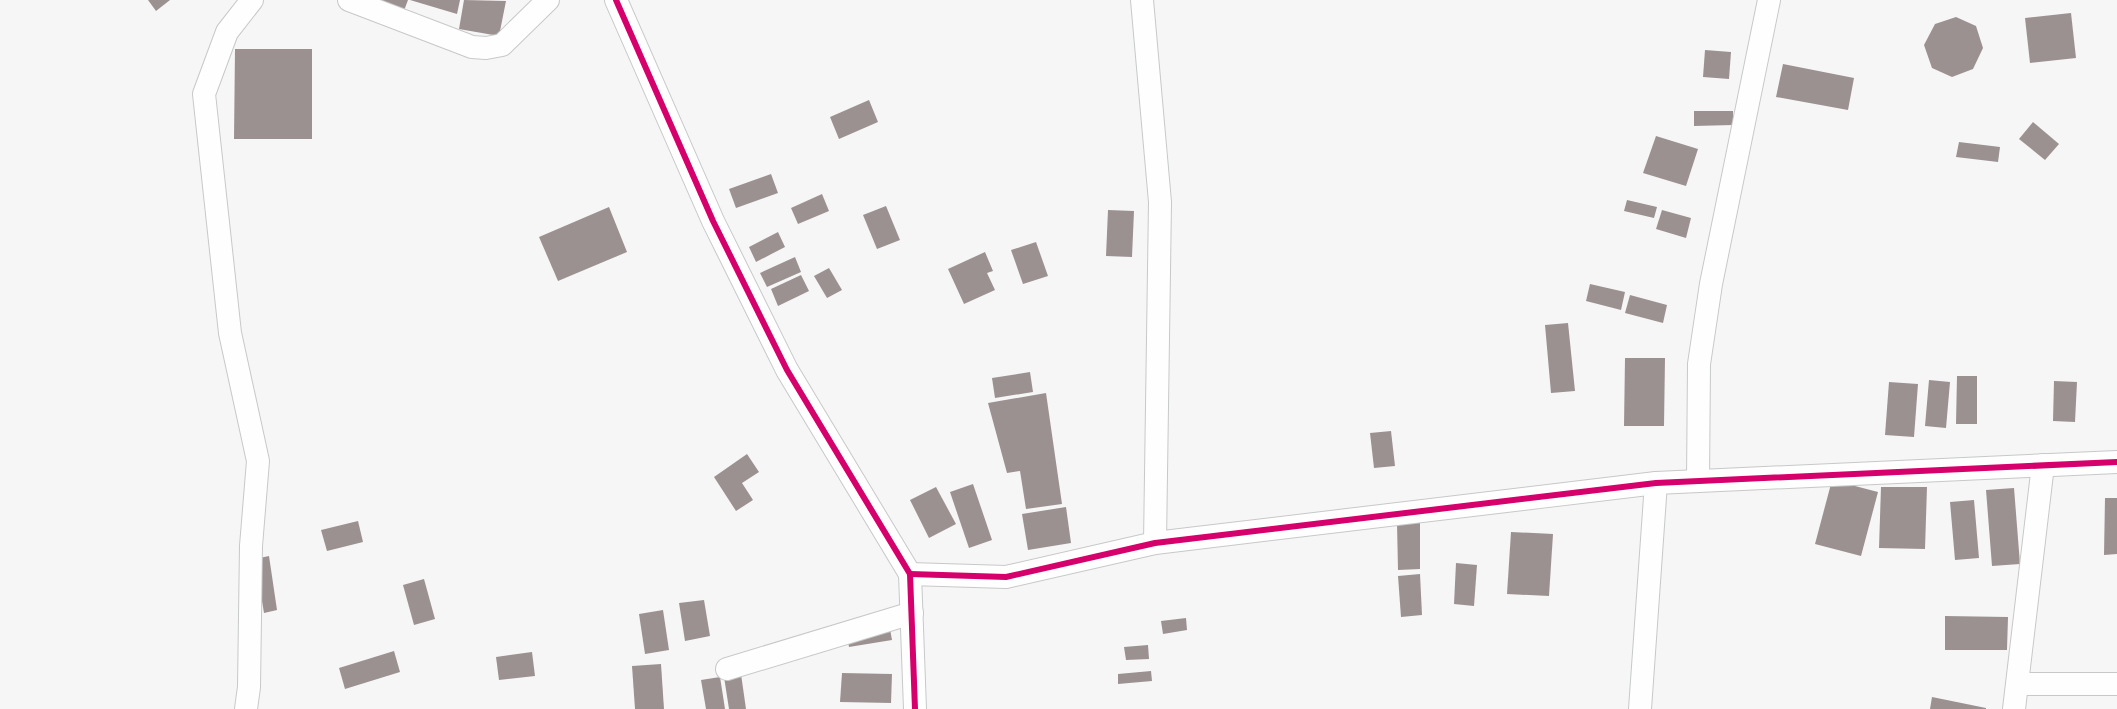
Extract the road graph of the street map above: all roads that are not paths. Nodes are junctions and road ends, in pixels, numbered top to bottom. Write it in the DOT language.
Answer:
graph roads {
  1 [pos="252,0"];
  2 [pos="349,0"];
  3 [pos="548,0"];
  4 [pos="616,0"];
  5 [pos="1142,0"];
  6 [pos="1769,0"];
  7 [pos="2117,462"];
  8 [pos="2043,465"];
  9 [pos="1698,481"];
  10 [pos="1656,483"];
  11 [pos="1155,543"];
  12 [pos="910,574"];
  13 [pos="912,613"];
  14 [pos="726,669"];
  15 [pos="2018,684"];
  16 [pos="2117,684"];
  17 [pos="246,709"];
  18 [pos="915,709"];
  19 [pos="1640,709"];
  20 [pos="2014,709"];
  1 -- 17 [label="street"];
  2 -- 3 [label="street"];
  4 -- 12 [label="street"];
  5 -- 11 [label="street"];
  6 -- 9 [label="street"];
  7 -- 8 [label="street"];
  8 -- 9 [label="street"];
  8 -- 15 [label="street"];
  9 -- 10 [label="street"];
  10 -- 11 [label="street"];
  10 -- 19 [label="street"];
  11 -- 12 [label="street"];
  12 -- 13 [label="street"];
  13 -- 14 [label="street"];
  13 -- 18 [label="street"];
  15 -- 16 [label="street"];
  15 -- 20 [label="street"];
}
